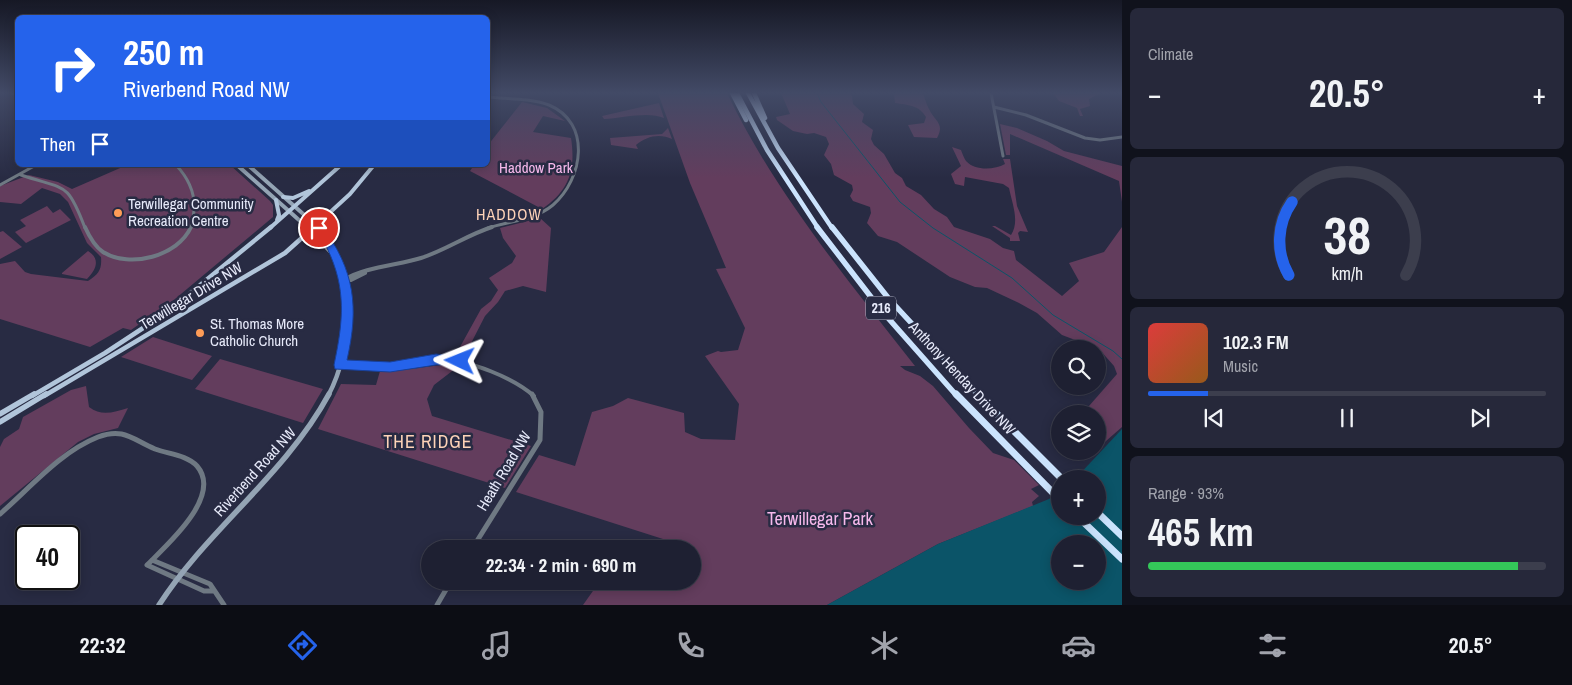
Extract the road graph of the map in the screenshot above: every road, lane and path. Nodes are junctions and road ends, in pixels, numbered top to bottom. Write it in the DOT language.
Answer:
graph roads {
  1 [pos="571,121"];
  2 [pos="747,121"];
  3 [pos="752,121"];
  4 [pos="763,121"];
  5 [pos="766,121"];
  6 [pos="996,121"];
  7 [pos="1042,121"];
  8 [pos="1122,137"];
  9 [pos="774,141"];
  10 [pos="1003,156"];
  11 [pos="772,160"];
  12 [pos="33,167"];
  13 [pos="178,167"];
  14 [pos="239,167"];
  15 [pos="250,167"];
  16 [pos="338,167"];
  17 [pos="372,167"];
  18 [pos="21,175"];
  19 [pos="0,184"];
  20 [pos="315,188"];
  21 [pos="283,197"];
  22 [pos="276,200"];
  23 [pos="294,206"];
  24 [pos="288,211"];
  25 [pos="276,222"];
  26 [pos="316,226"];
  27 [pos="311,231"];
  28 [pos="334,255"];
  29 [pos="344,280"];
  30 [pos="340,365"];
  31 [pos="0,414"];
  32 [pos="0,422"];
  33 [pos="1053,470"];
  34 [pos="1051,491"];
  35 [pos="0,514"];
  36 [pos="1106,521"];
  37 [pos="1086,525"];
  38 [pos="1122,536"];
  39 [pos="478,540"];
  40 [pos="152,560"];
  41 [pos="1122,560"];
  42 [pos="182,571"];
  43 [pos="177,578"];
  44 [pos="446,590"];
  45 [pos="214,591"];
  46 [pos="159,605"];
  47 [pos="224,605"];
  48 [pos="437,605"];
  1 -- 29 [label="street"];
  2 -- 11 [label="highway"];
  3 -- 11 [label="highway, Anthony Henday Drive NW / 216"];
  4 -- 9 [label="highway, Anthony Henday Drive NW / 216"];
  5 -- 9 [label="highway"];
  6 -- 10 [label="street"];
  7 -- 8 [label="street"];
  9 -- 33 [label="highway, Anthony Henday Drive NW / 216"];
  11 -- 34 [label="highway, Anthony Henday Drive NW / 216"];
  12 -- 18 [label="street"];
  13 -- 18 [label="street"];
  14 -- 22 [label="main road, Riverbend Road NW"];
  15 -- 21 [label="main road, Riverbend Road NW"];
  16 -- 20 [label="main road, Terwillegar Drive NW"];
  17 -- 26 [label="main road, Terwillegar Drive NW"];
  18 -- 19 [label="street"];
  20 -- 21 [label="main road"];
  20 -- 23 [label="main road, Terwillegar Drive NW"];
  21 -- 23 [label="main road, Riverbend Road NW"];
  22 -- 24 [label="main road, Riverbend Road NW"];
  22 -- 25 [label="main road"];
  23 -- 24 [label="main road, Terwillegar Drive NW"];
  23 -- 26 [label="main road, Riverbend Road NW"];
  24 -- 25 [label="main road, Terwillegar Drive NW"];
  24 -- 27 [label="main road, Riverbend Road NW"];
  25 -- 31 [label="main road, Terwillegar Drive NW"];
  26 -- 27 [label="main road, Terwillegar Drive NW"];
  26 -- 28 [label="main road, Riverbend Road NW"];
  27 -- 28 [label="main road, Riverbend Road NW"];
  27 -- 32 [label="main road, Terwillegar Drive NW"];
  28 -- 29 [label="main road, Riverbend Road NW"];
  29 -- 30 [label="main road, Riverbend Road NW"];
  30 -- 39 [label="street, Heath Road NW"];
  30 -- 42 [label="main road, Riverbend Road NW"];
  35 -- 40 [label="street"];
  36 -- 38 [label="highway"];
  37 -- 41 [label="highway"];
  40 -- 42 [label="street"];
  40 -- 43 [label="street"];
  42 -- 43 [label="main road, Riverbend Road NW"];
  42 -- 45 [label="street"];
  43 -- 45 [label="street"];
  43 -- 46 [label="main road, Riverbend Road NW"];
  44 -- 48 [label="street"];
  45 -- 47 [label="street"];
}
